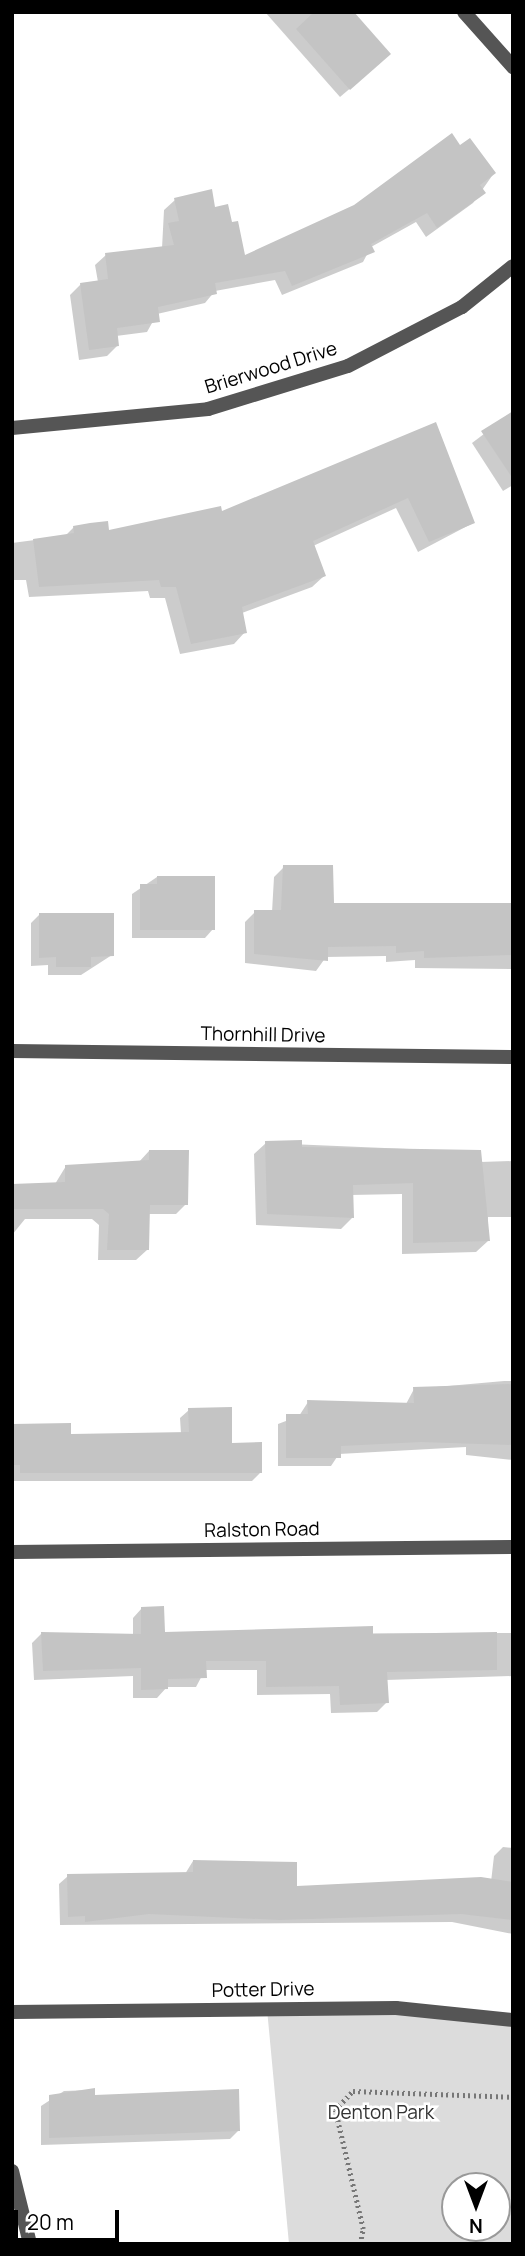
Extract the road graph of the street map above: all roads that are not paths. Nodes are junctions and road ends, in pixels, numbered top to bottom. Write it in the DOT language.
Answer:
graph roads {
  1 [pos="464,12"];
  2 [pos="513,67"];
  3 [pos="513,266"];
  4 [pos="12,428"];
  5 [pos="12,1051"];
  6 [pos="513,1058"];
  7 [pos="513,1547"];
  8 [pos="12,1552"];
  9 [pos="12,2012"];
  10 [pos="513,2021"];
  11 [pos="12,2171"];
  12 [pos="30,2244"];
  1 -- 2 [label="street"];
  3 -- 4 [label="street, Brierwood Drive"];
  5 -- 6 [label="street, Thornhill Drive"];
  7 -- 8 [label="street, Ralston Road"];
  9 -- 10 [label="street, Potter Drive"];
  11 -- 12 [label="street"];
}
